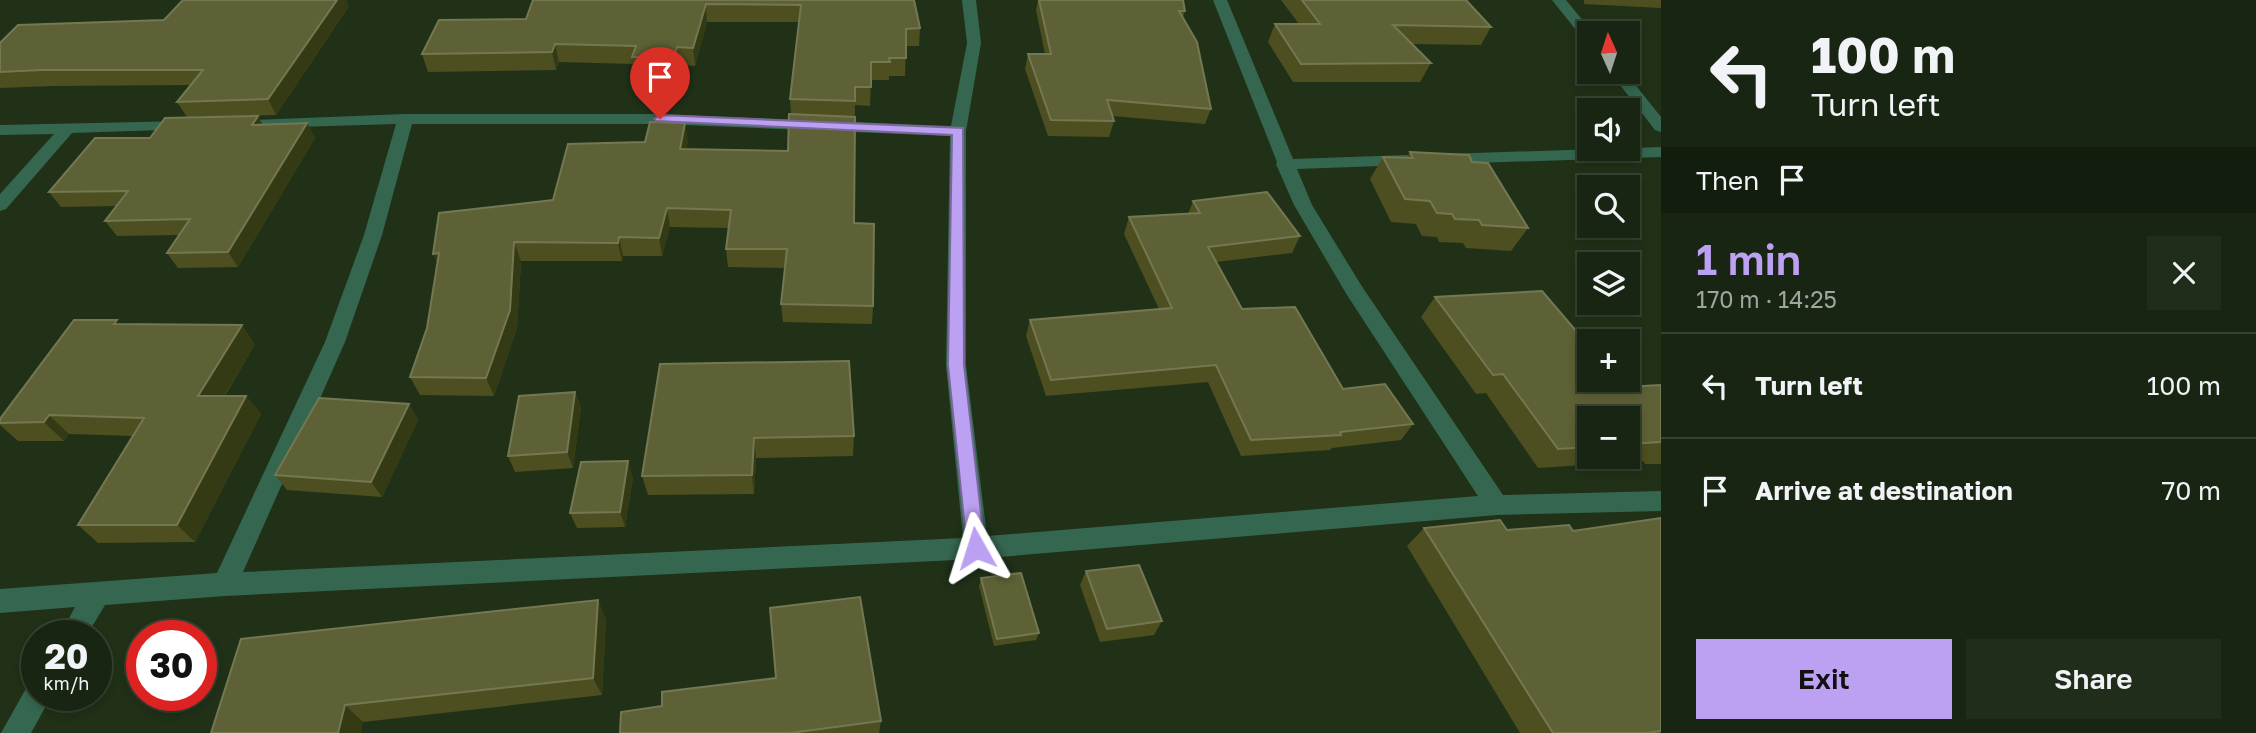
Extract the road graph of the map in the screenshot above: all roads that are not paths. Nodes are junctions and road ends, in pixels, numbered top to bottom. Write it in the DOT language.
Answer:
graph roads {
  1 [pos="969,0"];
  2 [pos="1220,0"];
  3 [pos="1559,0"];
  4 [pos="1577,22"];
  5 [pos="1627,84"];
  6 [pos="405,119"];
  7 [pos="1661,127"];
  8 [pos="0,130"];
  9 [pos="66,130"];
  10 [pos="958,131"];
  11 [pos="1661,152"];
  12 [pos="1284,164"];
  13 [pos="0,205"];
  14 [pos="1661,501"];
  15 [pos="1497,505"];
  16 [pos="976,548"];
  17 [pos="225,584"];
  18 [pos="97,594"];
  19 [pos="0,601"];
  20 [pos="82,620"];
  21 [pos="28,711"];
  22 [pos="15,733"];
  1 -- 10 [label="street"];
  2 -- 12 [label="street"];
  3 -- 4 [label="street"];
  5 -- 7 [label="street"];
  6 -- 9 [label="street"];
  6 -- 10 [label="street"];
  6 -- 17 [label="street"];
  8 -- 9 [label="street"];
  9 -- 13 [label="street"];
  10 -- 16 [label="street"];
  11 -- 12 [label="street"];
  12 -- 15 [label="street"];
  14 -- 15 [label="street"];
  15 -- 16 [label="street"];
  16 -- 17 [label="street"];
  17 -- 18 [label="street"];
  18 -- 19 [label="street"];
  18 -- 20 [label="street"];
  21 -- 22 [label="street"];
}
